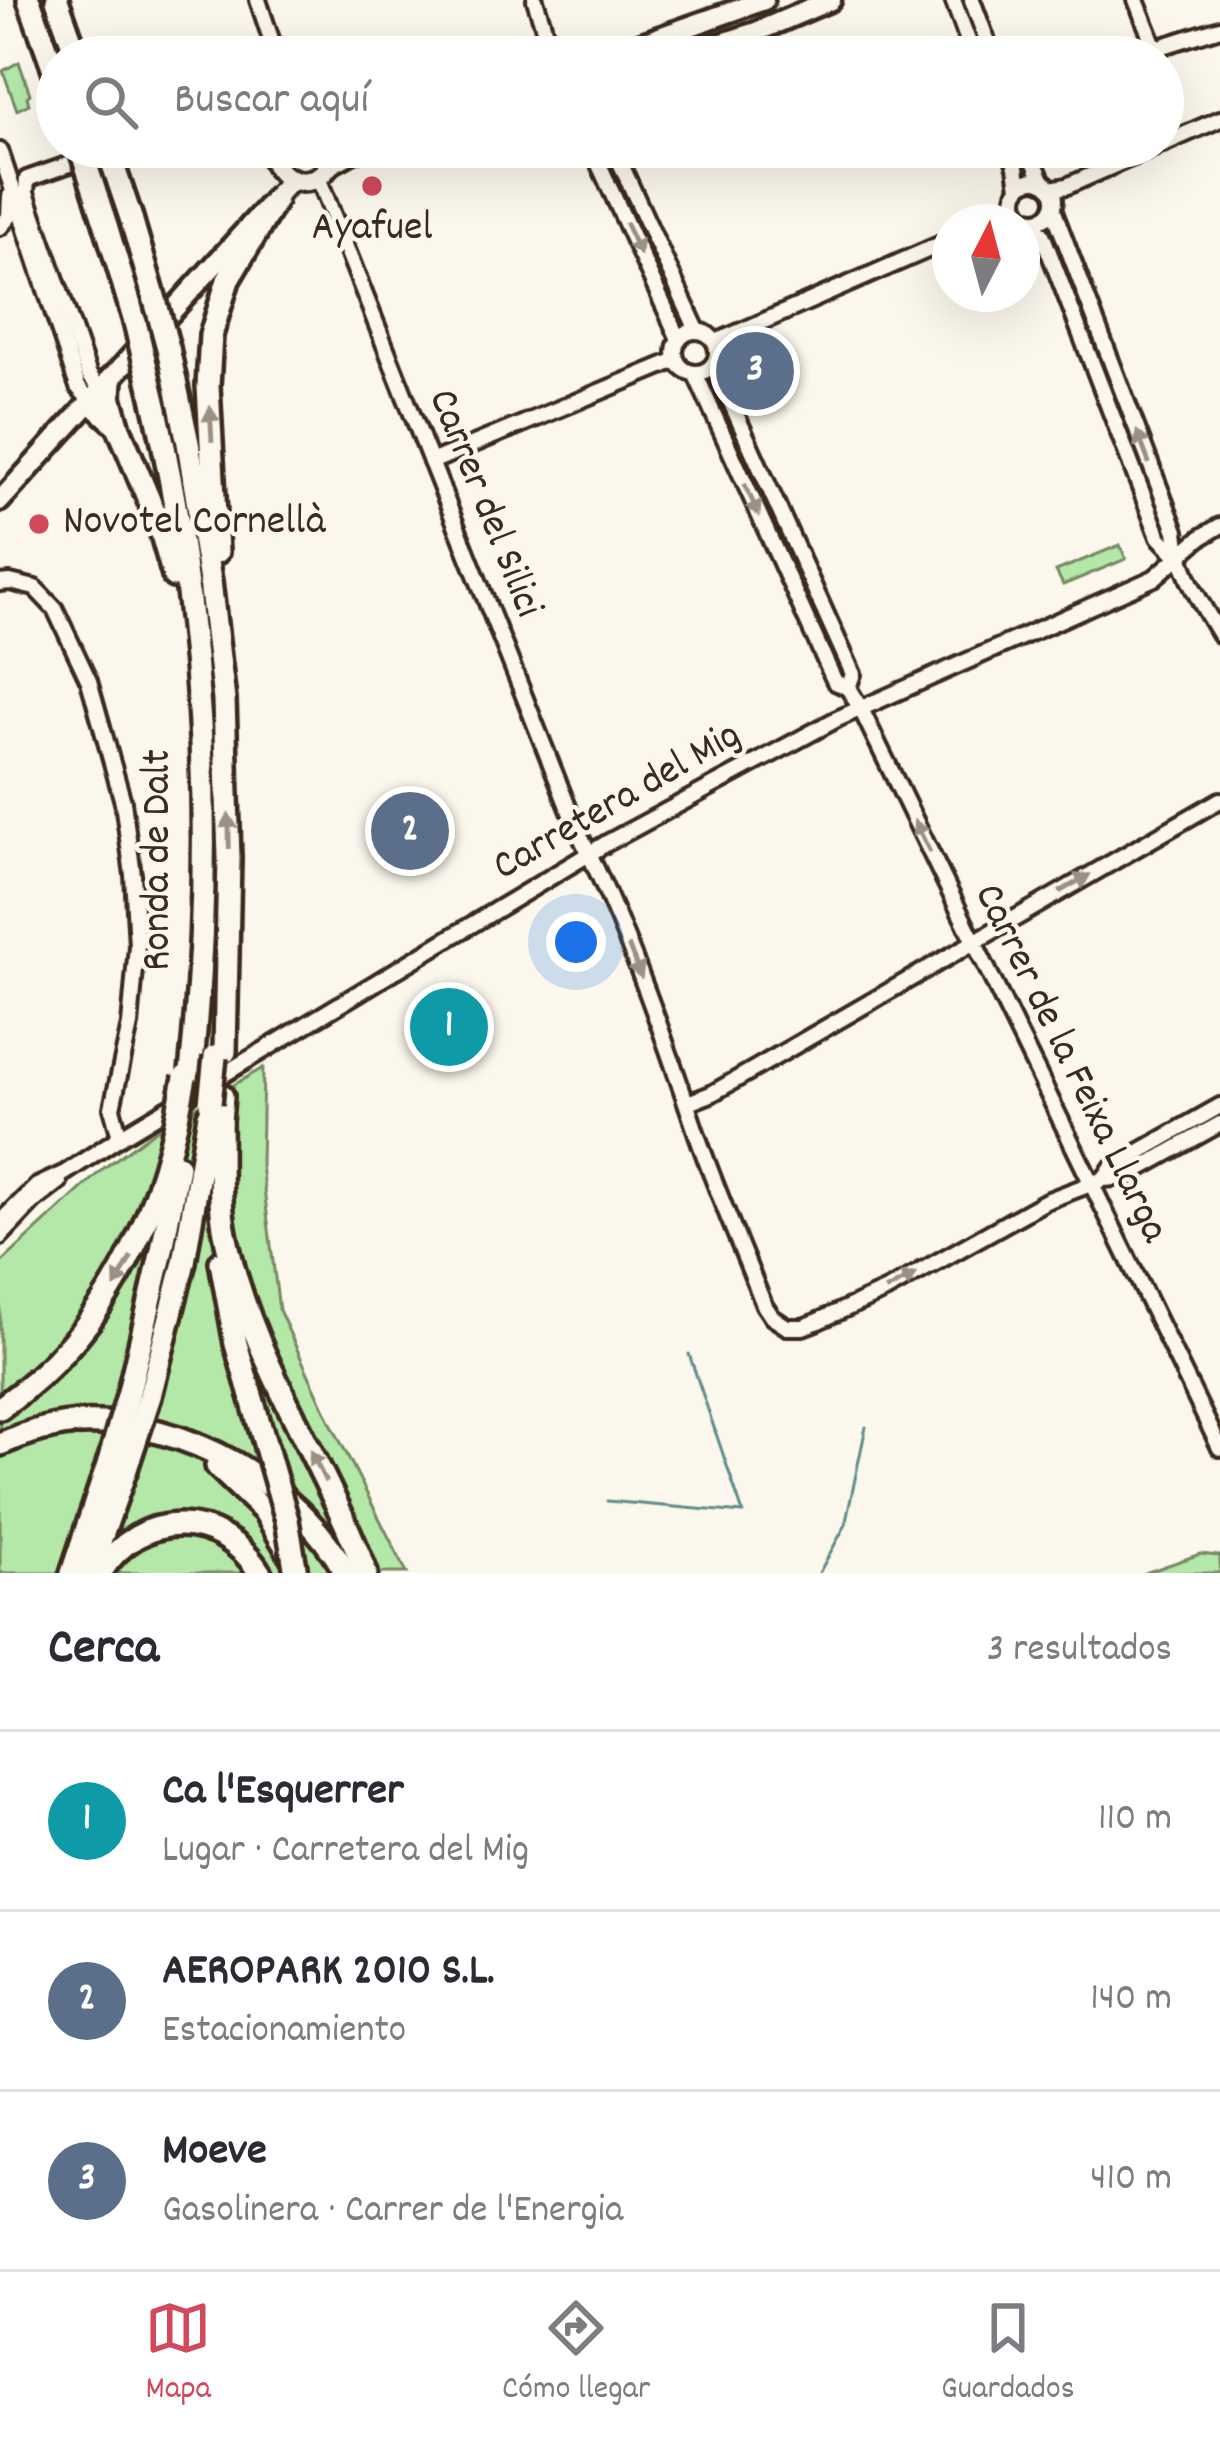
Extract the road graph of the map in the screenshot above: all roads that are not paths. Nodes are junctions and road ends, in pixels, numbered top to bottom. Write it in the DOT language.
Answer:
graph roads {
  1 [pos="29,0"];
  2 [pos="57,0"];
  3 [pos="258,0"];
  4 [pos="535,0"];
  5 [pos="764,0"];
  6 [pos="831,0"];
  7 [pos="952,0"];
  8 [pos="972,0"];
  9 [pos="1136,0"];
  10 [pos="544,25"];
  11 [pos="1220,28"];
  12 [pos="42,36"];
  13 [pos="70,36"];
  14 [pos="270,36"];
  15 [pos="542,36"];
  16 [pos="553,36"];
  17 [pos="553,36"];
  18 [pos="662,36"];
  19 [pos="744,36"];
  20 [pos="966,36"];
  21 [pos="986,36"];
  22 [pos="1150,36"];
  23 [pos="1184,39"];
  24 [pos="1220,119"];
  25 [pos="1184,135"];
  26 [pos="2,157"];
  27 [pos="58,168"];
  28 [pos="87,168"];
  29 [pos="114,168"];
  30 [pos="277,168"];
  31 [pos="322,168"];
  32 [pos="330,168"];
  33 [pos="601,168"];
  34 [pos="623,168"];
  35 [pos="1016,168"];
  36 [pos="1038,168"];
  37 [pos="1109,168"];
  38 [pos="9,178"];
  39 [pos="27,179"];
  40 [pos="292,179"];
  41 [pos="1047,186"];
  42 [pos="1017,195"];
  43 [pos="274,201"];
  44 [pos="1010,204"];
  45 [pos="1018,204"];
  46 [pos="1053,209"];
  47 [pos="1040,218"];
  48 [pos="30,222"];
  49 [pos="0,230"];
  50 [pos="1040,232"];
  51 [pos="932,248"];
  52 [pos="697,330"];
  53 [pos="679,339"];
  54 [pos="716,342"];
  55 [pos="676,360"];
  56 [pos="714,365"];
  57 [pos="695,373"];
  58 [pos="101,390"];
  59 [pos="430,462"];
  60 [pos="0,501"];
  61 [pos="1220,526"];
  62 [pos="1178,557"];
  63 [pos="0,583"];
  64 [pos="1220,635"];
  65 [pos="221,667"];
  66 [pos="848,688"];
  67 [pos="861,709"];
  68 [pos="203,777"];
  69 [pos="1220,800"];
  70 [pos="590,854"];
  71 [pos="974,941"];
  72 [pos="688,1103"];
  73 [pos="1220,1106"];
  74 [pos="217,1107"];
  75 [pos="181,1120"];
  76 [pos="1220,1124"];
  77 [pos="119,1137"];
  78 [pos="65,1173"];
  79 [pos="1097,1182"];
  80 [pos="34,1202"];
  81 [pos="8,1207"];
  82 [pos="0,1222"];
  83 [pos="0,1237"];
  84 [pos="139,1394"];
  85 [pos="0,1408"];
  86 [pos="166,1434"];
  87 [pos="0,1444"];
  88 [pos="1220,1448"];
  89 [pos="118,1466"];
  90 [pos="71,1573"];
  91 [pos="89,1573"];
  92 [pos="100,1573"];
  93 [pos="260,1573"];
  94 [pos="298,1573"];
  95 [pos="346,1573"];
  96 [pos="366,1573"];
  1 -- 12 [label="highway"];
  2 -- 13 [label="highway"];
  3 -- 14 [label="street"];
  4 -- 10 [label="street"];
  5 -- 18 [label="main road"];
  6 -- 19 [label="main road"];
  7 -- 20 [label="street"];
  8 -- 21 [label="street"];
  9 -- 22 [label="street"];
  10 -- 15 [label="street"];
  10 -- 16 [label="street"];
  10 -- 17 [label="street"];
  11 -- 23 [label="street"];
  24 -- 25 [label="street"];
  26 -- 38 [label="street"];
  26 -- 39 [label="street"];
  27 -- 39 [label="street"];
  28 -- 68 [label="highway, Ronda de Dalt, bridge"];
  29 -- 65 [label="highway, Ronda de Dalt, bridge"];
  30 -- 40 [label="main road"];
  31 -- 40 [label="main road"];
  32 -- 59 [label="street, Carrer del Silici"];
  33 -- 53 [label="street, one-way"];
  34 -- 52 [label="street"];
  35 -- 42 [label="street"];
  36 -- 41 [label="street"];
  37 -- 41 [label="street"];
  38 -- 48 [label="street"];
  38 -- 49 [label="street"];
  39 -- 48 [label="street"];
  40 -- 43 [label="main road"];
  41 -- 42 [label="street"];
  41 -- 46 [label="street"];
  42 -- 44 [label="street"];
  42 -- 45 [label="street"];
  43 -- 58 [label="main road"];
  65 -- 43 [label="highway, one-way"];
  46 -- 47 [label="street"];
  62 -- 46 [label="street, one-way"];
  48 -- 49 [label="street"];
  48 -- 58 [label="street"];
  50 -- 62 [label="street"];
  51 -- 54 [label="street"];
  52 -- 53 [label="street"];
  52 -- 54 [label="street"];
  53 -- 55 [label="street"];
  54 -- 56 [label="street"];
  55 -- 57 [label="street"];
  55 -- 59 [label="street"];
  56 -- 57 [label="street"];
  56 -- 66 [label="street"];
  57 -- 66 [label="street, Carrer de la Feixa Llarga, one-way"];
  58 -- 60 [label="main road"];
  58 -- 68 [label="highway"];
  59 -- 70 [label="street, Carrer del Silici"];
  61 -- 62 [label="street, Carretera del Mig"];
  62 -- 64 [label="street"];
  62 -- 67 [label="street, Carretera del Mig"];
  63 -- 77 [label="street"];
  74 -- 65 [label="highway, Ronda de Dalt, one-way, bridge"];
  66 -- 67 [label="street, Carrer de la Feixa Llarga"];
  67 -- 70 [label="street, Carretera del Mig"];
  71 -- 67 [label="street, Carrer de la Feixa Llarga, one-way"];
  68 -- 75 [label="highway, Ronda de Dalt, bridge"];
  71 -- 69 [label="street, one-way"];
  70 -- 72 [label="street, Carrer del Silici, one-way"];
  70 -- 77 [label="street, Carretera del Mig"];
  71 -- 72 [label="street"];
  71 -- 79 [label="street, Carrer de la Feixa Llarga"];
  72 -- 79 [label="street, Carrer del Silici, one-way"];
  73 -- 79 [label="street"];
  74 -- 84 [label="highway"];
  74 -- 94 [label="highway, bridge"];
  96 -- 74 [label="highway, one-way"];
  75 -- 84 [label="highway, Ronda de Dalt"];
  75 -- 85 [label="highway, one-way"];
  76 -- 79 [label="street"];
  77 -- 78 [label="street, Carretera del Mig"];
  78 -- 80 [label="street, Carretera del Mig"];
  78 -- 81 [label="street, Carretera del Mig"];
  79 -- 88 [label="street, Carrer de la Feixa Llarga"];
  80 -- 81 [label="street"];
  80 -- 83 [label="street, Carretera del Mig"];
  81 -- 82 [label="street, Carretera del Mig"];
  84 -- 89 [label="highway, bridge"];
  86 -- 87 [label="highway"];
  86 -- 94 [label="highway"];
  86 -- 95 [label="highway"];
  89 -- 90 [label="highway"];
  89 -- 91 [label="highway"];
  92 -- 93 [label="highway"];
}
